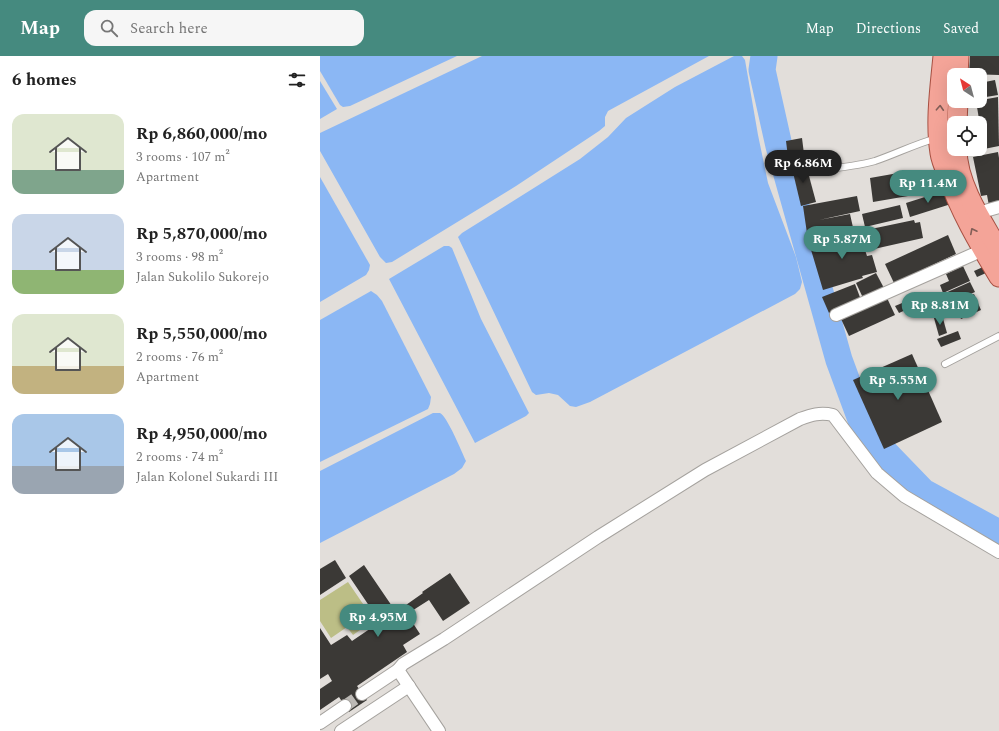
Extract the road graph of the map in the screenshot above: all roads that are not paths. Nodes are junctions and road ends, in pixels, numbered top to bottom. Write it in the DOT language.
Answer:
graph roads {
  1 [pos="943,56"];
  2 [pos="959,56"];
  3 [pos="958,68"];
  4 [pos="939,138"];
  5 [pos="957,156"];
  6 [pos="819,170"];
  7 [pos="959,188"];
  8 [pos="988,211"];
  9 [pos="991,250"];
  10 [pos="999,277"];
  11 [pos="836,315"];
  12 [pos="999,336"];
  13 [pos="945,364"];
  14 [pos="999,552"];
  15 [pos="398,670"];
  16 [pos="409,686"];
  17 [pos="362,694"];
  18 [pos="345,706"];
  19 [pos="320,723"];
  20 [pos="342,731"];
  21 [pos="439,731"];
  4 -- 1 [label="main road, one-way"];
  2 -- 3 [label="main road"];
  4 -- 6 [label="lane"];
  4 -- 7 [label="main road"];
  5 -- 7 [label="main road"];
  7 -- 8 [label="main road"];
  9 -- 7 [label="main road, one-way"];
  8 -- 9 [label="main road"];
  9 -- 10 [label="main road"];
  9 -- 11 [label="street"];
  12 -- 13 [label="lane"];
  14 -- 15 [label="street"];
  15 -- 16 [label="street"];
  15 -- 17 [label="street"];
  16 -- 20 [label="street"];
  16 -- 21 [label="street"];
  18 -- 19 [label="street"];
}
